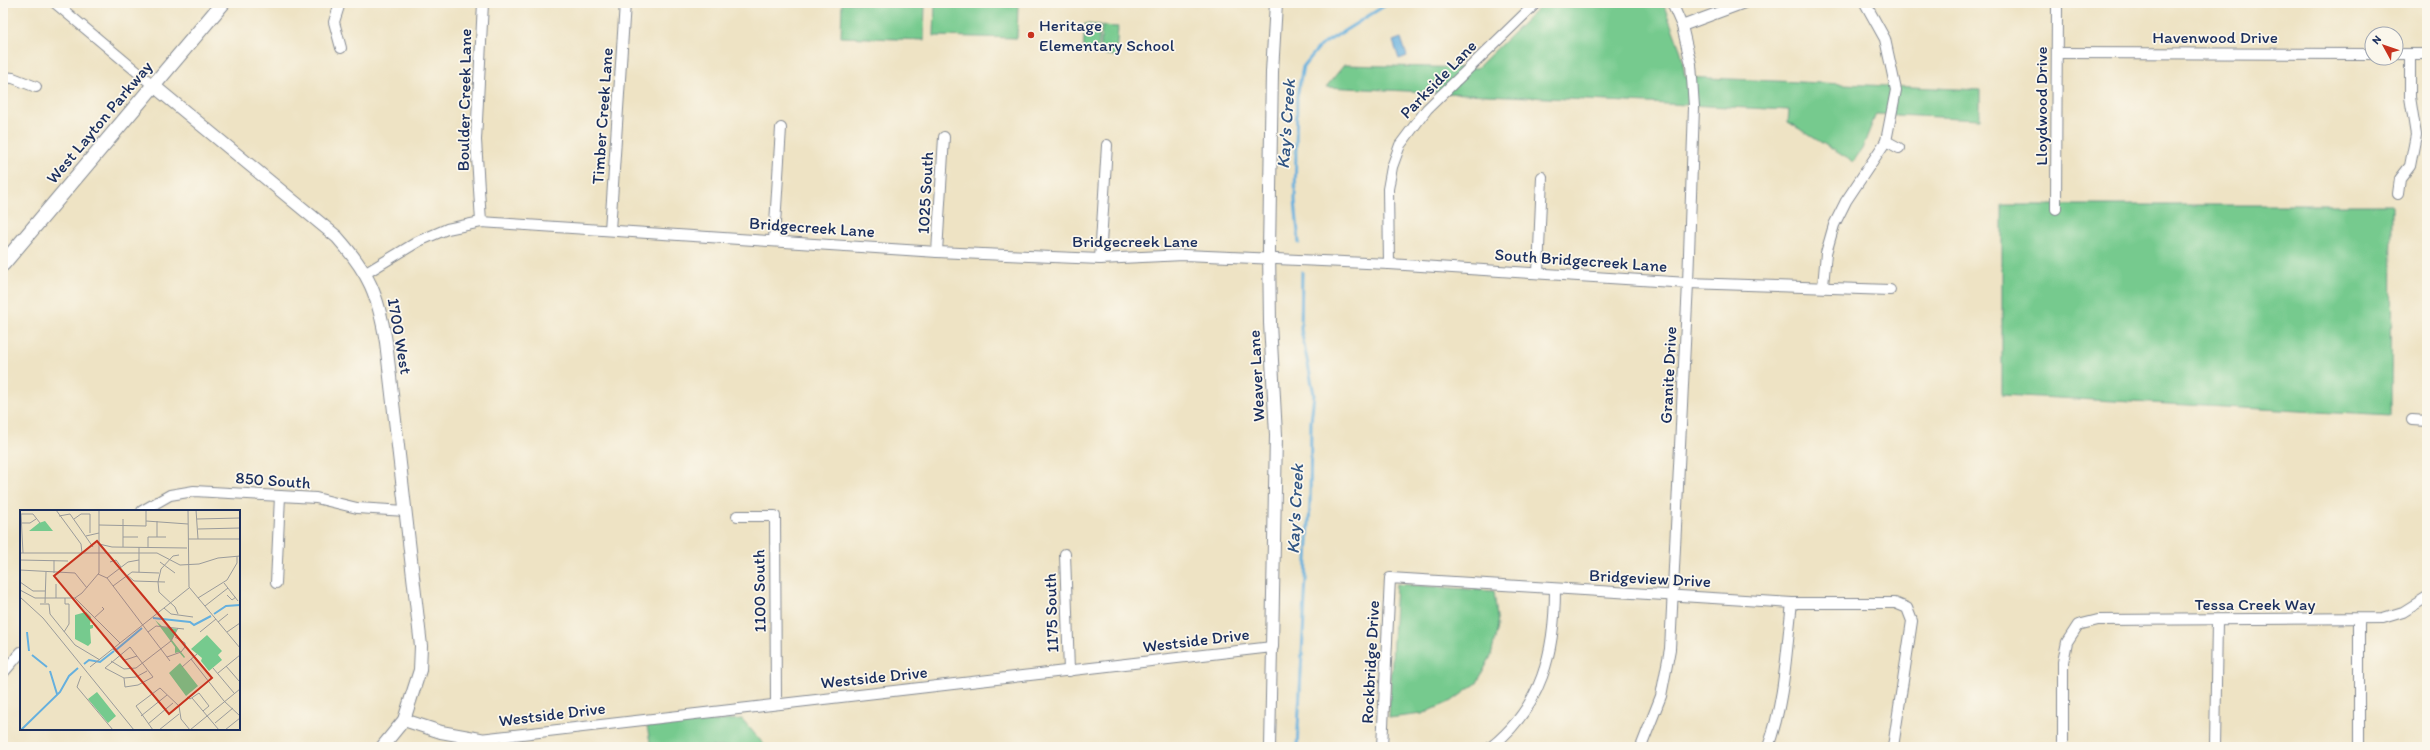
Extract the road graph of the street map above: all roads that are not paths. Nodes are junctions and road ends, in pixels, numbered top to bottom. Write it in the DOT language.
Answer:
graph roads {
  1 [pos="56,3"];
  2 [pos="223,3"];
  3 [pos="340,3"];
  4 [pos="483,3"];
  5 [pos="625,3"];
  6 [pos="1276,3"];
  7 [pos="1536,3"];
  8 [pos="1672,3"];
  9 [pos="1744,3"];
  10 [pos="1865,3"];
  11 [pos="2057,3"];
  12 [pos="1682,26"];
  13 [pos="341,48"];
  14 [pos="2058,53"];
  15 [pos="2364,54"];
  16 [pos="2404,54"];
  17 [pos="2410,54"];
  18 [pos="2427,54"];
  19 [pos="3,77"];
  20 [pos="154,86"];
  21 [pos="36,87"];
  22 [pos="781,128"];
  23 [pos="944,137"];
  24 [pos="1886,141"];
  25 [pos="1107,145"];
  26 [pos="1899,148"];
  27 [pos="1542,177"];
  28 [pos="2398,194"];
  29 [pos="2056,209"];
  30 [pos="481,222"];
  31 [pos="610,230"];
  32 [pos="774,240"];
  33 [pos="938,252"];
  34 [pos="1100,259"];
  35 [pos="1269,259"];
  36 [pos="3,264"];
  37 [pos="1389,264"];
  38 [pos="366,273"];
  39 [pos="1538,273"];
  40 [pos="1688,283"];
  41 [pos="1824,286"];
  42 [pos="1890,290"];
  43 [pos="2412,420"];
  44 [pos="2427,421"];
  45 [pos="280,496"];
  46 [pos="144,510"];
  47 [pos="406,511"];
  48 [pos="737,516"];
  49 [pos="1065,554"];
  50 [pos="1390,578"];
  51 [pos="276,583"];
  52 [pos="1555,589"];
  53 [pos="1673,595"];
  54 [pos="2427,597"];
  55 [pos="1792,603"];
  56 [pos="2359,619"];
  57 [pos="2217,621"];
  58 [pos="1272,647"];
  59 [pos="20,653"];
  60 [pos="1069,671"];
  61 [pos="3,673"];
  62 [pos="776,704"];
  63 [pos="404,720"];
  64 [pos="480,739"];
  65 [pos="382,747"];
  66 [pos="1270,747"];
  67 [pos="1382,747"];
  68 [pos="1491,747"];
  69 [pos="1641,747"];
  70 [pos="1768,747"];
  71 [pos="1893,747"];
  72 [pos="2063,747"];
  73 [pos="2215,747"];
  74 [pos="2359,747"];
  1 -- 20 [label="street, 1700 West"];
  2 -- 20 [label="main road, West Layton Parkway"];
  3 -- 13 [label="street"];
  4 -- 30 [label="street, Boulder Creek Lane"];
  5 -- 31 [label="street, Timber Creek Lane"];
  6 -- 35 [label="street, Weaver Lane"];
  7 -- 37 [label="street, Parkside Lane"];
  8 -- 12 [label="street, Granite Drive"];
  9 -- 12 [label="street"];
  10 -- 24 [label="street"];
  11 -- 14 [label="street, Lloydwood Drive"];
  12 -- 40 [label="street, Granite Drive"];
  14 -- 15 [label="street, Havenwood Drive"];
  14 -- 29 [label="street, Lloydwood Drive"];
  16 -- 17 [label="street"];
  17 -- 18 [label="street"];
  17 -- 28 [label="street"];
  19 -- 21 [label="street"];
  20 -- 36 [label="main road, West Layton Parkway"];
  20 -- 38 [label="street, 1700 West"];
  22 -- 32 [label="street"];
  23 -- 33 [label="street, 1025 South"];
  24 -- 26 [label="street"];
  24 -- 41 [label="street"];
  25 -- 34 [label="street"];
  27 -- 39 [label="street"];
  30 -- 31 [label="street, Bridgecreek Lane"];
  30 -- 38 [label="street, Bridgecreek Lane"];
  31 -- 32 [label="street, Bridgecreek Lane"];
  32 -- 33 [label="street, Bridgecreek Lane"];
  33 -- 34 [label="street, Bridgecreek Lane"];
  34 -- 35 [label="street, Bridgecreek Lane"];
  35 -- 37 [label="street, South Bridgecreek Lane"];
  35 -- 58 [label="street, Weaver Lane"];
  37 -- 39 [label="street, South Bridgecreek Lane"];
  38 -- 47 [label="street, 1700 West"];
  39 -- 40 [label="street, South Bridgecreek Lane"];
  40 -- 41 [label="street, South Bridgecreek Lane"];
  40 -- 53 [label="street, Granite Drive"];
  41 -- 42 [label="street, South Bridgecreek Lane"];
  43 -- 44 [label="street"];
  45 -- 46 [label="street, 850 South"];
  45 -- 47 [label="street, 850 South"];
  45 -- 51 [label="street"];
  47 -- 63 [label="street, 1700 West"];
  48 -- 62 [label="street, 1100 South"];
  49 -- 60 [label="street, 1175 South"];
  50 -- 52 [label="street, Bridgeview Drive"];
  50 -- 67 [label="street, Rockbridge Drive"];
  52 -- 53 [label="street, Bridgeview Drive"];
  52 -- 68 [label="street"];
  53 -- 55 [label="street, Bridgeview Drive"];
  53 -- 69 [label="street, Granite Drive"];
  54 -- 56 [label="street, Tessa Creek Way"];
  55 -- 70 [label="street"];
  55 -- 71 [label="street, Bridgeview Drive"];
  56 -- 57 [label="street, Tessa Creek Way"];
  56 -- 74 [label="street"];
  57 -- 72 [label="street, Tessa Creek Way"];
  57 -- 73 [label="street"];
  58 -- 60 [label="street, Westside Drive"];
  58 -- 66 [label="street, Weaver Lane"];
  59 -- 61 [label="street"];
  60 -- 62 [label="street, Westside Drive"];
  62 -- 64 [label="street, Westside Drive"];
  63 -- 64 [label="street"];
  63 -- 65 [label="street"];
}
